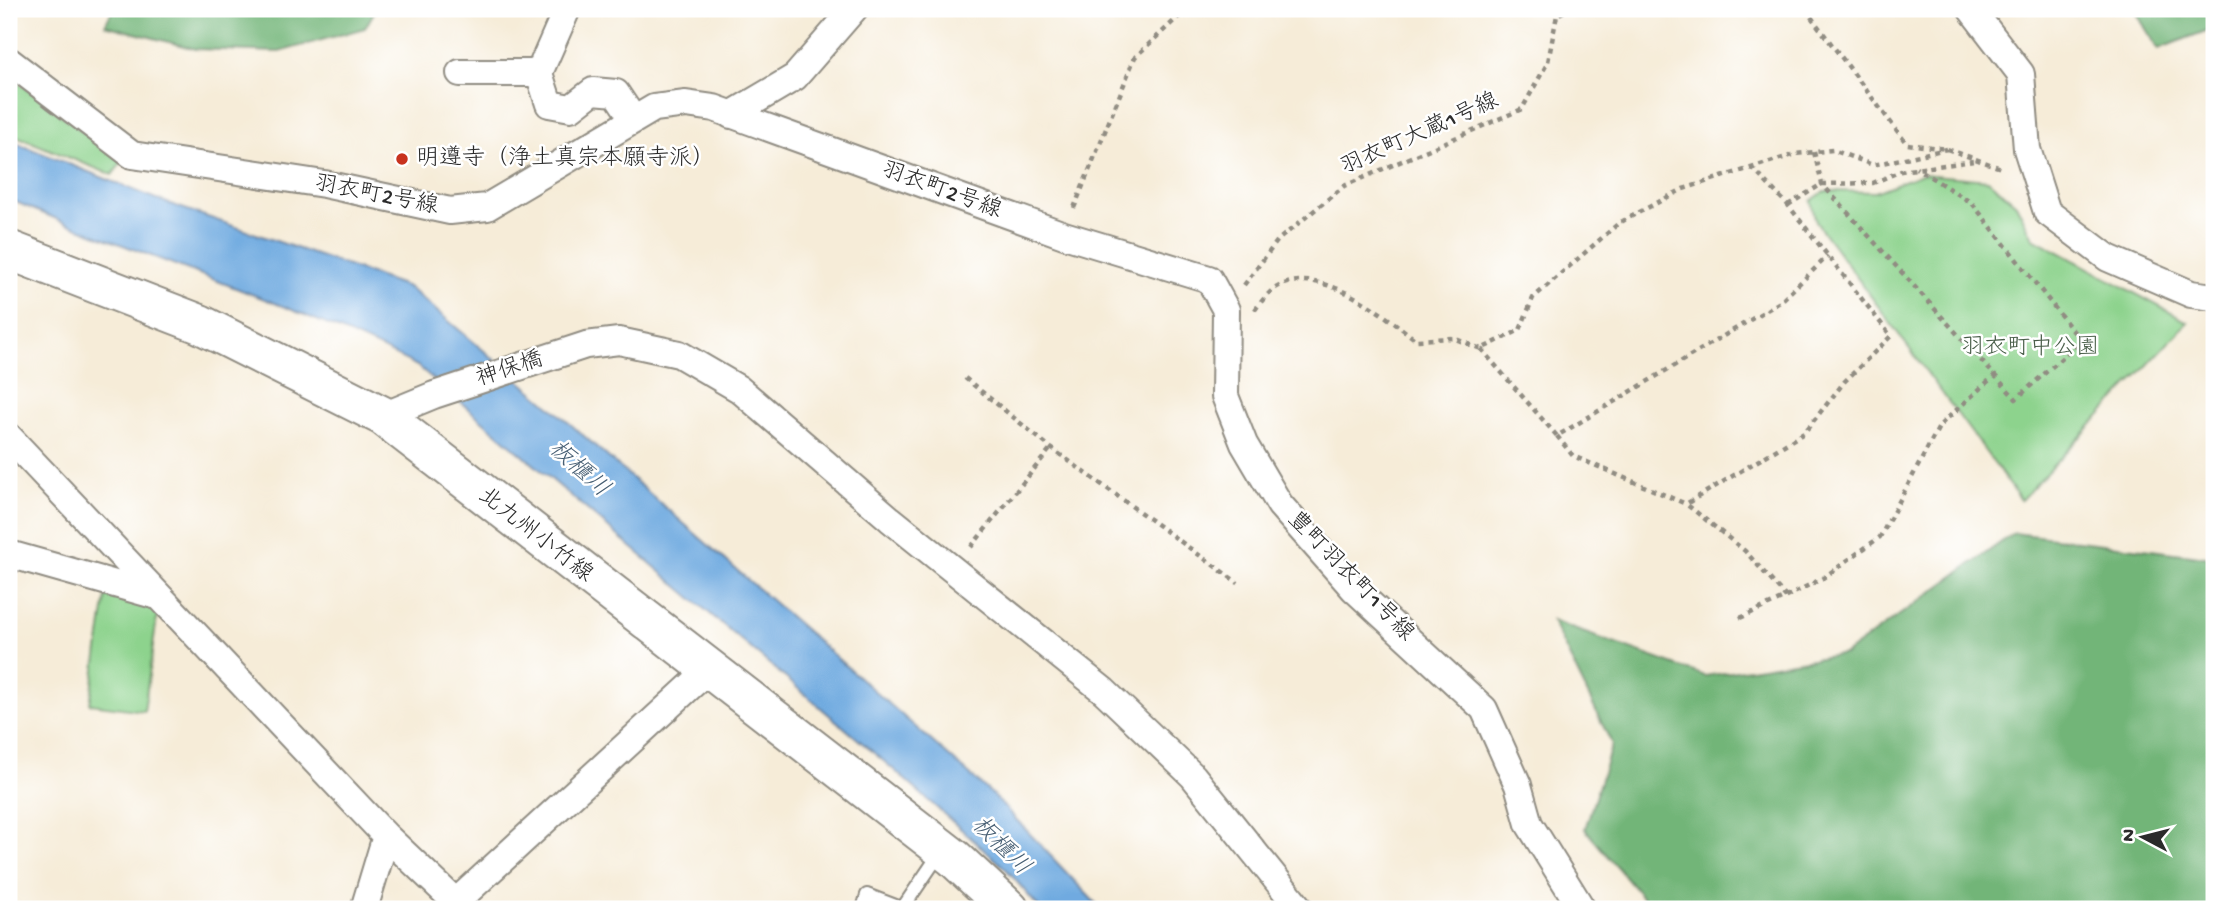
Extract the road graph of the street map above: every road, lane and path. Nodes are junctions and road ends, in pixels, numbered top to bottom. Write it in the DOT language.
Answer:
graph roads {
  1 [pos="567,9"];
  2 [pos="854,9"];
  3 [pos="1186,9"];
  4 [pos="1569,9"];
  5 [pos="1805,9"];
  6 [pos="1971,9"];
  7 [pos="9,61"];
  8 [pos="460,73"];
  9 [pos="539,73"];
  10 [pos="731,115"];
  11 [pos="634,120"];
  12 [pos="1947,149"];
  13 [pos="1814,152"];
  14 [pos="1978,160"];
  15 [pos="1752,168"];
  16 [pos="1916,168"];
  17 [pos="1822,184"];
  18 [pos="1788,205"];
  19 [pos="2047,212"];
  20 [pos="1063,235"];
  21 [pos="9,250"];
  22 [pos="1828,256"];
  23 [pos="2214,297"];
  24 [pos="1226,310"];
  25 [pos="1223,344"];
  26 [pos="1481,349"];
  27 [pos="1995,375"];
  28 [pos="965,378"];
  29 [pos="383,416"];
  30 [pos="1557,436"];
  31 [pos="9,438"];
  32 [pos="1051,448"];
  33 [pos="1686,504"];
  34 [pos="9,554"];
  35 [pos="952,570"];
  36 [pos="1238,583"];
  37 [pos="156,596"];
  38 [pos="1786,597"];
  39 [pos="1740,618"];
  40 [pos="707,671"];
  41 [pos="386,836"];
  42 [pos="942,850"];
  43 [pos="459,906"];
  44 [pos="1579,908"];
  45 [pos="364,909"];
  46 [pos="863,909"];
  47 [pos="901,909"];
  48 [pos="1009,909"];
  49 [pos="1300,909"];
  1 -- 9 [label="street"];
  2 -- 10 [label="street"];
  3 -- 20 [label="path"];
  4 -- 24 [label="path, 羽衣町大蔵1号線"];
  5 -- 12 [label="path"];
  6 -- 19 [label="street"];
  7 -- 11 [label="street, 羽衣町2号線"];
  8 -- 9 [label="street"];
  9 -- 11 [label="street"];
  10 -- 11 [label="street, 羽衣町2号線"];
  10 -- 20 [label="street, 羽衣町2号線"];
  12 -- 13 [label="path"];
  12 -- 14 [label="path"];
  13 -- 15 [label="path"];
  13 -- 17 [label="path"];
  14 -- 16 [label="path"];
  14 -- 19 [label="path"];
  15 -- 18 [label="path"];
  15 -- 26 [label="path"];
  16 -- 17 [label="path"];
  16 -- 27 [label="path"];
  17 -- 18 [label="path"];
  17 -- 27 [label="path"];
  18 -- 22 [label="path"];
  19 -- 23 [label="street"];
  20 -- 24 [label="street"];
  21 -- 29 [label="main road, 北九州小竹線"];
  22 -- 30 [label="path"];
  22 -- 33 [label="path"];
  24 -- 25 [label="street, 豊町羽衣町1号線"];
  25 -- 26 [label="path"];
  25 -- 44 [label="street, 豊町羽衣町1号線"];
  26 -- 30 [label="path"];
  27 -- 38 [label="path"];
  28 -- 32 [label="path"];
  29 -- 35 [label="street, 神保橋"];
  29 -- 40 [label="main road, 北九州小竹線"];
  30 -- 33 [label="path"];
  31 -- 37 [label="street"];
  32 -- 35 [label="path"];
  32 -- 36 [label="path"];
  33 -- 38 [label="path"];
  34 -- 37 [label="street"];
  35 -- 49 [label="street, 神保橋"];
  37 -- 41 [label="street"];
  38 -- 39 [label="path"];
  40 -- 42 [label="main road, 北九州小竹線"];
  40 -- 43 [label="street"];
  41 -- 43 [label="street"];
  41 -- 45 [label="street"];
  42 -- 47 [label="lane"];
  42 -- 48 [label="main road, 北九州小竹線"];
  46 -- 47 [label="lane"];
}
